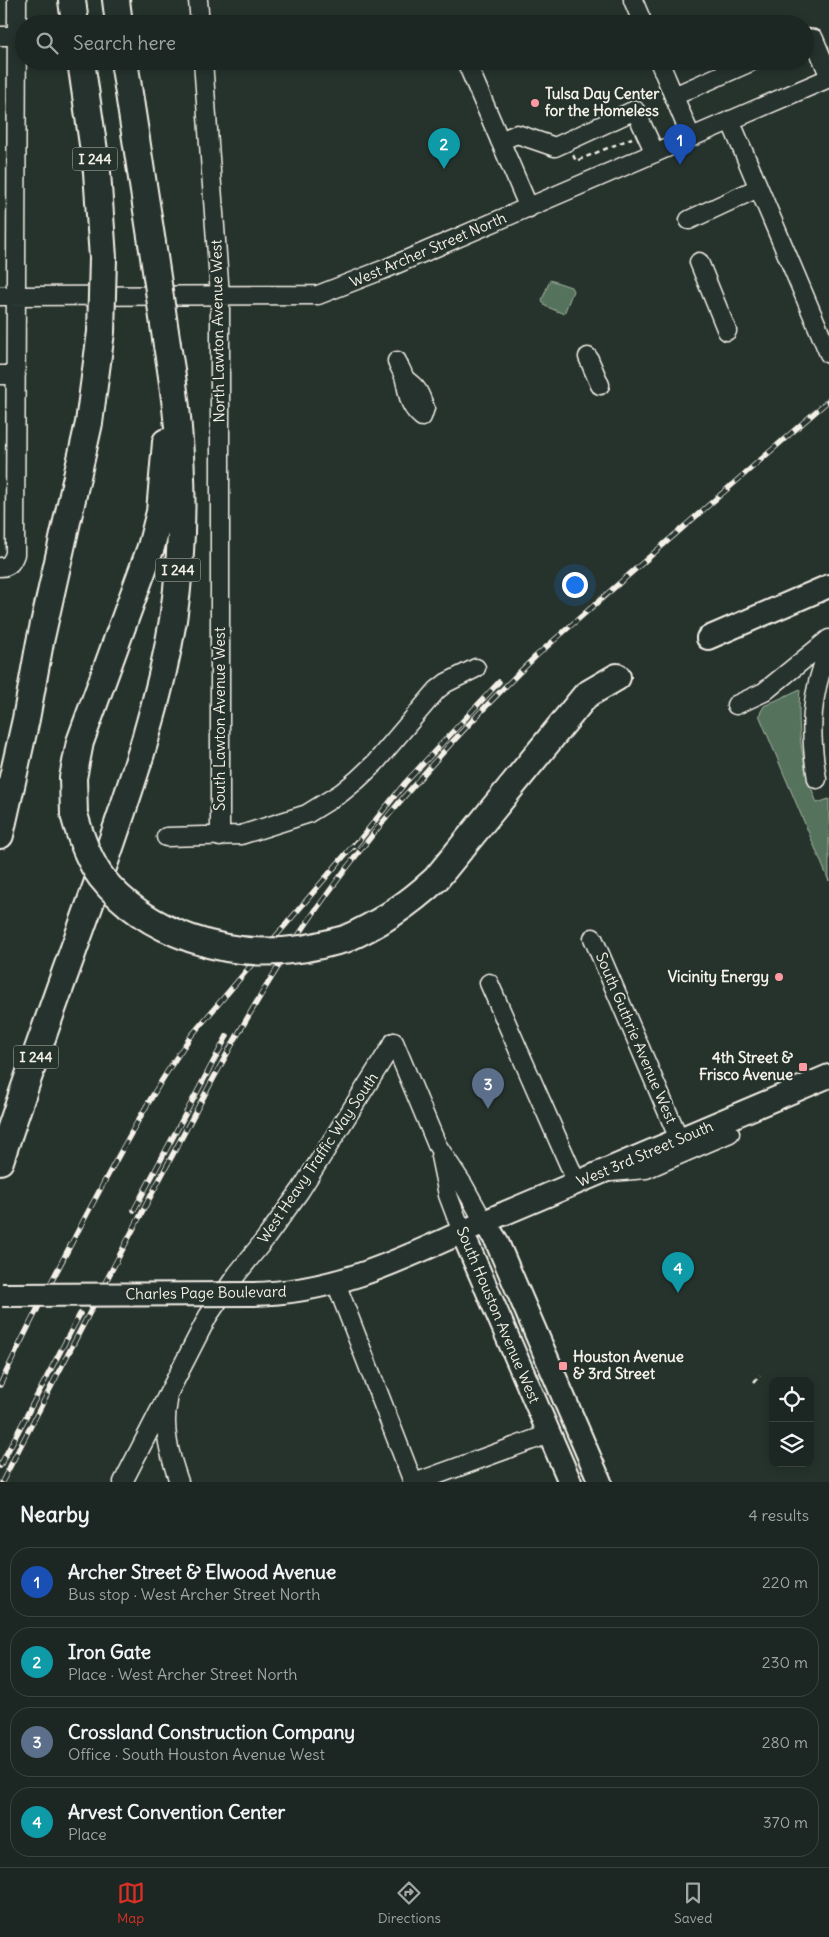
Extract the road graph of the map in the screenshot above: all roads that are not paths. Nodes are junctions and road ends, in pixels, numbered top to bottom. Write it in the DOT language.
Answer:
graph roads {
  1 [pos="17,0"];
  2 [pos="72,0"];
  3 [pos="116,0"];
  4 [pos="198,0"];
  5 [pos="633,0"];
  6 [pos="16,15"];
  7 [pos="74,15"];
  8 [pos="118,15"];
  9 [pos="199,15"];
  10 [pos="639,15"];
  11 [pos="14,36"];
  12 [pos="814,39"];
  13 [pos="82,70"];
  14 [pos="125,70"];
  15 [pos="204,70"];
  16 [pos="470,70"];
  17 [pos="663,70"];
  18 [pos="733,70"];
  19 [pos="829,76"];
  20 [pos="674,96"];
  21 [pos="730,120"];
  22 [pos="691,137"];
  23 [pos="500,141"];
  24 [pos="655,153"];
  25 [pos="758,188"];
  26 [pos="528,208"];
  27 [pos="689,220"];
  28 [pos="699,262"];
  29 [pos="9,296"];
  30 [pos="220,296"];
  31 [pos="727,332"];
  32 [pos="829,354"];
  33 [pos="169,357"];
  34 [pos="588,357"];
  35 [pos="397,361"];
  36 [pos="8,375"];
  37 [pos="405,379"];
  38 [pos="600,385"];
  39 [pos="6,564"];
  40 [pos="829,586"];
  41 [pos="220,601"];
  42 [pos="708,638"];
  43 [pos="829,639"];
  44 [pos="829,649"];
  45 [pos="476,668"];
  46 [pos="617,677"];
  47 [pos="736,705"];
  48 [pos="817,779"];
  49 [pos="0,835"];
  50 [pos="166,837"];
  51 [pos="220,837"];
  52 [pos="593,938"];
  53 [pos="489,983"];
  54 [pos="394,1042"];
  55 [pos="829,1076"];
  56 [pos="829,1091"];
  57 [pos="752,1108"];
  58 [pos="730,1134"];
  59 [pos="679,1139"];
  60 [pos="437,1145"];
  61 [pos="0,1161"];
  62 [pos="599,1174"];
  63 [pos="577,1183"];
  64 [pos="484,1222"];
  65 [pos="462,1232"];
  66 [pos="336,1283"];
  67 [pos="1,1295"];
  68 [pos="172,1386"];
  69 [pos="549,1434"];
  70 [pos="122,1482"];
  71 [pos="179,1482"];
  72 [pos="413,1482"];
  73 [pos="417,1482"];
  74 [pos="570,1482"];
  75 [pos="600,1482"];
  1 -- 6 [label="street"];
  2 -- 7 [label="highway"];
  3 -- 8 [label="highway"];
  4 -- 9 [label="street"];
  5 -- 10 [label="street"];
  11 -- 29 [label="street"];
  12 -- 19 [label="street"];
  13 -- 49 [label="highway, I 244, bridge"];
  14 -- 33 [label="highway, I 244, bridge"];
  15 -- 30 [label="street, North Lawton Avenue West"];
  16 -- 23 [label="street"];
  17 -- 20 [label="street"];
  18 -- 20 [label="street"];
  19 -- 21 [label="street, West Archer Street North"];
  20 -- 22 [label="street"];
  21 -- 22 [label="street, West Archer Street North"];
  21 -- 25 [label="street"];
  22 -- 24 [label="street, West Archer Street North"];
  23 -- 24 [label="street"];
  23 -- 26 [label="street"];
  24 -- 26 [label="street, West Archer Street North"];
  25 -- 27 [label="street"];
  25 -- 32 [label="street"];
  26 -- 30 [label="street, West Archer Street North"];
  28 -- 31 [label="street"];
  29 -- 30 [label="street, West Archer Street North"];
  29 -- 36 [label="street"];
  30 -- 41 [label="street, North Lawton Avenue West"];
  33 -- 46 [label="highway, bridge"];
  33 -- 61 [label="highway, I 244"];
  34 -- 38 [label="street"];
  35 -- 37 [label="street"];
  36 -- 39 [label="street"];
  40 -- 42 [label="main road"];
  41 -- 51 [label="street, South Lawton Avenue West"];
  43 -- 47 [label="street"];
  44 -- 48 [label="street"];
  45 -- 51 [label="street"];
  50 -- 51 [label="street"];
  52 -- 59 [label="street, South Guthrie Avenue West"];
  53 -- 63 [label="street"];
  54 -- 60 [label="street, South Houston Avenue West"];
  54 -- 68 [label="street, West Heavy Traffic Way South"];
  55 -- 57 [label="main road, West 3rd Street South"];
  56 -- 57 [label="main road"];
  57 -- 59 [label="main road, West 3rd Street South"];
  58 -- 62 [label="street, West 3rd Street South"];
  59 -- 62 [label="main road, West 3rd Street South"];
  60 -- 64 [label="street, South Houston Avenue West"];
  60 -- 65 [label="street, South Houston Avenue West"];
  62 -- 63 [label="main road, West 3rd Street South"];
  63 -- 64 [label="main road, West 3rd Street South"];
  64 -- 65 [label="main road, West 3rd Street South"];
  64 -- 75 [label="main road, South Houston Avenue West"];
  65 -- 66 [label="main road, Charles Page Boulevard"];
  65 -- 69 [label="main road, South Houston Avenue West"];
  66 -- 67 [label="main road, Charles Page Boulevard, bridge"];
  66 -- 72 [label="street"];
  68 -- 70 [label="street, West Heavy Traffic Way South"];
  68 -- 71 [label="street"];
  69 -- 73 [label="street"];
  69 -- 74 [label="main road, South Houston Avenue West"];
}
